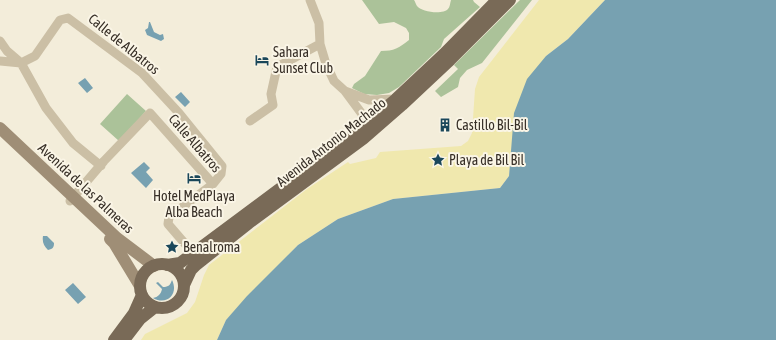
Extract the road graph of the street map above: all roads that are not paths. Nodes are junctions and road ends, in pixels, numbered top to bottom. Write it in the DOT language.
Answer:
graph roads {
  1 [pos="310,0"];
  2 [pos="497,0"];
  3 [pos="510,0"];
  4 [pos="0,41"];
  5 [pos="320,44"];
  6 [pos="0,61"];
  7 [pos="21,63"];
  8 [pos="345,91"];
  9 [pos="396,99"];
  10 [pos="250,121"];
  11 [pos="364,126"];
  12 [pos="0,128"];
  13 [pos="0,135"];
  14 [pos="102,163"];
  15 [pos="213,184"];
  16 [pos="72,199"];
  17 [pos="193,253"];
  18 [pos="160,266"];
  19 [pos="184,285"];
  20 [pos="141,290"];
  21 [pos="155,307"];
  22 [pos="114,340"];
  23 [pos="124,340"];
  1 -- 5 [label="street"];
  2 -- 9 [label="main road, Avenida Antonio Machado"];
  3 -- 19 [label="main road, Avenida Antonio Machado"];
  4 -- 7 [label="street"];
  5 -- 8 [label="street"];
  5 -- 10 [label="street"];
  6 -- 7 [label="street"];
  7 -- 14 [label="street"];
  7 -- 15 [label="street, Calle de Albatros"];
  8 -- 9 [label="street"];
  8 -- 11 [label="street"];
  9 -- 11 [label="main road, Avenida Antonio Machado"];
  11 -- 17 [label="main road, Avenida Antonio Machado"];
  12 -- 16 [label="street, Avenida de las Palmeras"];
  13 -- 16 [label="street, Avenida de las Palmeras"];
  14 -- 15 [label="street, Calle Albatros"];
  14 -- 16 [label="street, Calle Albatros"];
  15 -- 17 [label="street, Calle Albatros"];
  16 -- 18 [label="street, Avenida de las Palmeras"];
  16 -- 20 [label="street, Avenida de las Palmeras"];
  17 -- 18 [label="main road, Avenida Antonio Machado"];
  18 -- 19 [label="main road"];
  18 -- 20 [label="main road"];
  19 -- 21 [label="main road"];
  20 -- 21 [label="main road"];
  20 -- 22 [label="main road"];
  21 -- 23 [label="main road"];
}
